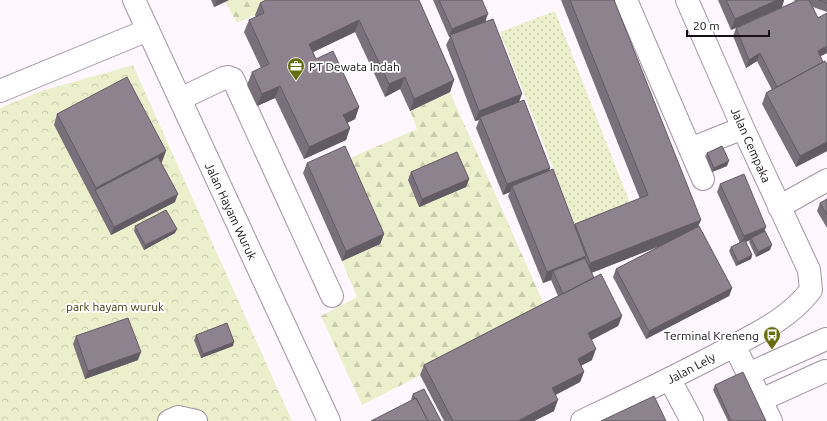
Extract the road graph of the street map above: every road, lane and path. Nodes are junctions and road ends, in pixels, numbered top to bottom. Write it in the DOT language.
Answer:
graph roads {
  1 [pos="134,0"];
  2 [pos="626,0"];
  3 [pos="687,0"];
  4 [pos="148,30"];
  5 [pos="0,91"];
  6 [pos="180,99"];
  7 [pos="743,128"];
  8 [pos="690,149"];
  9 [pos="703,179"];
  10 [pos="827,180"];
  11 [pos="779,207"];
  12 [pos="819,294"];
  13 [pos="332,296"];
  14 [pos="826,339"];
  15 [pos="734,345"];
  16 [pos="748,374"];
  17 [pos="825,378"];
  18 [pos="670,380"];
  19 [pos="766,411"];
  20 [pos="169,421"];
  21 [pos="196,421"];
  22 [pos="329,421"];
  23 [pos="582,421"];
  24 [pos="692,421"];
  1 -- 4 [label="street, Jalan Hayam Wuruk"];
  2 -- 8 [label="street"];
  3 -- 7 [label="street, Jalan Cempaka"];
  4 -- 5 [label="street"];
  4 -- 6 [label="street, Jalan Hayam Wuruk"];
  6 -- 13 [label="street"];
  6 -- 22 [label="street, Jalan Hayam Wuruk"];
  7 -- 8 [label="street"];
  7 -- 11 [label="street, Jalan Cempaka"];
  8 -- 9 [label="street"];
  10 -- 11 [label="street"];
  11 -- 12 [label="street, Jalan Cempaka"];
  12 -- 15 [label="street, Jalan Lely"];
  14 -- 16 [label="street"];
  15 -- 16 [label="street"];
  15 -- 18 [label="street, Jalan Lely"];
  16 -- 19 [label="street"];
  17 -- 19 [label="street"];
  18 -- 23 [label="street, Jalan Lely"];
  18 -- 24 [label="street"];
  20 -- 21 [label="street"];
}
